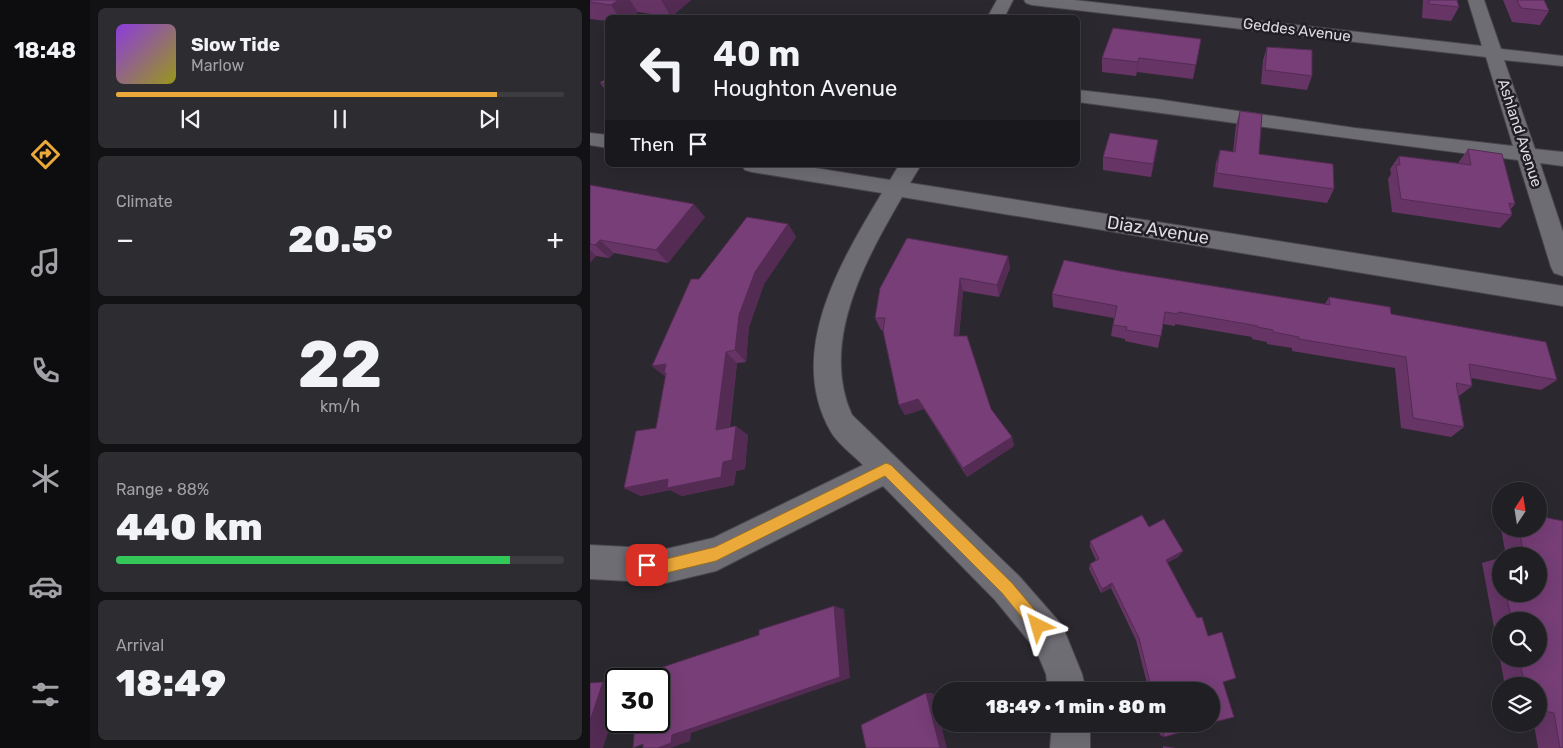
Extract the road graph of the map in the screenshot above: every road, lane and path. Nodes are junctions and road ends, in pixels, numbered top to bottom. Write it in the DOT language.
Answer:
graph roads {
  1 [pos="1005,0"];
  2 [pos="1032,0"];
  3 [pos="1476,0"];
  4 [pos="997,15"];
  5 [pos="1494,53"];
  6 [pos="1563,61"];
  7 [pos="1080,96"];
  8 [pos="590,139"];
  9 [pos="605,142"];
  10 [pos="1526,154"];
  11 [pos="1563,159"];
  12 [pos="779,167"];
  13 [pos="903,176"];
  14 [pos="1563,266"];
  15 [pos="1563,296"];
  16 [pos="886,469"];
  17 [pos="590,562"];
  18 [pos="1065,682"];
  19 [pos="1071,732"];
  20 [pos="1070,748"];
  1 -- 4 [label="street"];
  2 -- 5 [label="street, Geddes Avenue"];
  3 -- 5 [label="street, Ashland Avenue"];
  5 -- 6 [label="street, Geddes Avenue"];
  5 -- 10 [label="street, Ashland Avenue"];
  7 -- 10 [label="street"];
  8 -- 9 [label="street"];
  10 -- 11 [label="street"];
  10 -- 14 [label="street, Ashland Avenue"];
  12 -- 13 [label="street, Diaz Avenue"];
  13 -- 15 [label="street, Diaz Avenue"];
  13 -- 16 [label="street"];
  16 -- 17 [label="street"];
  16 -- 18 [label="street"];
  19 -- 20 [label="street"];
}
